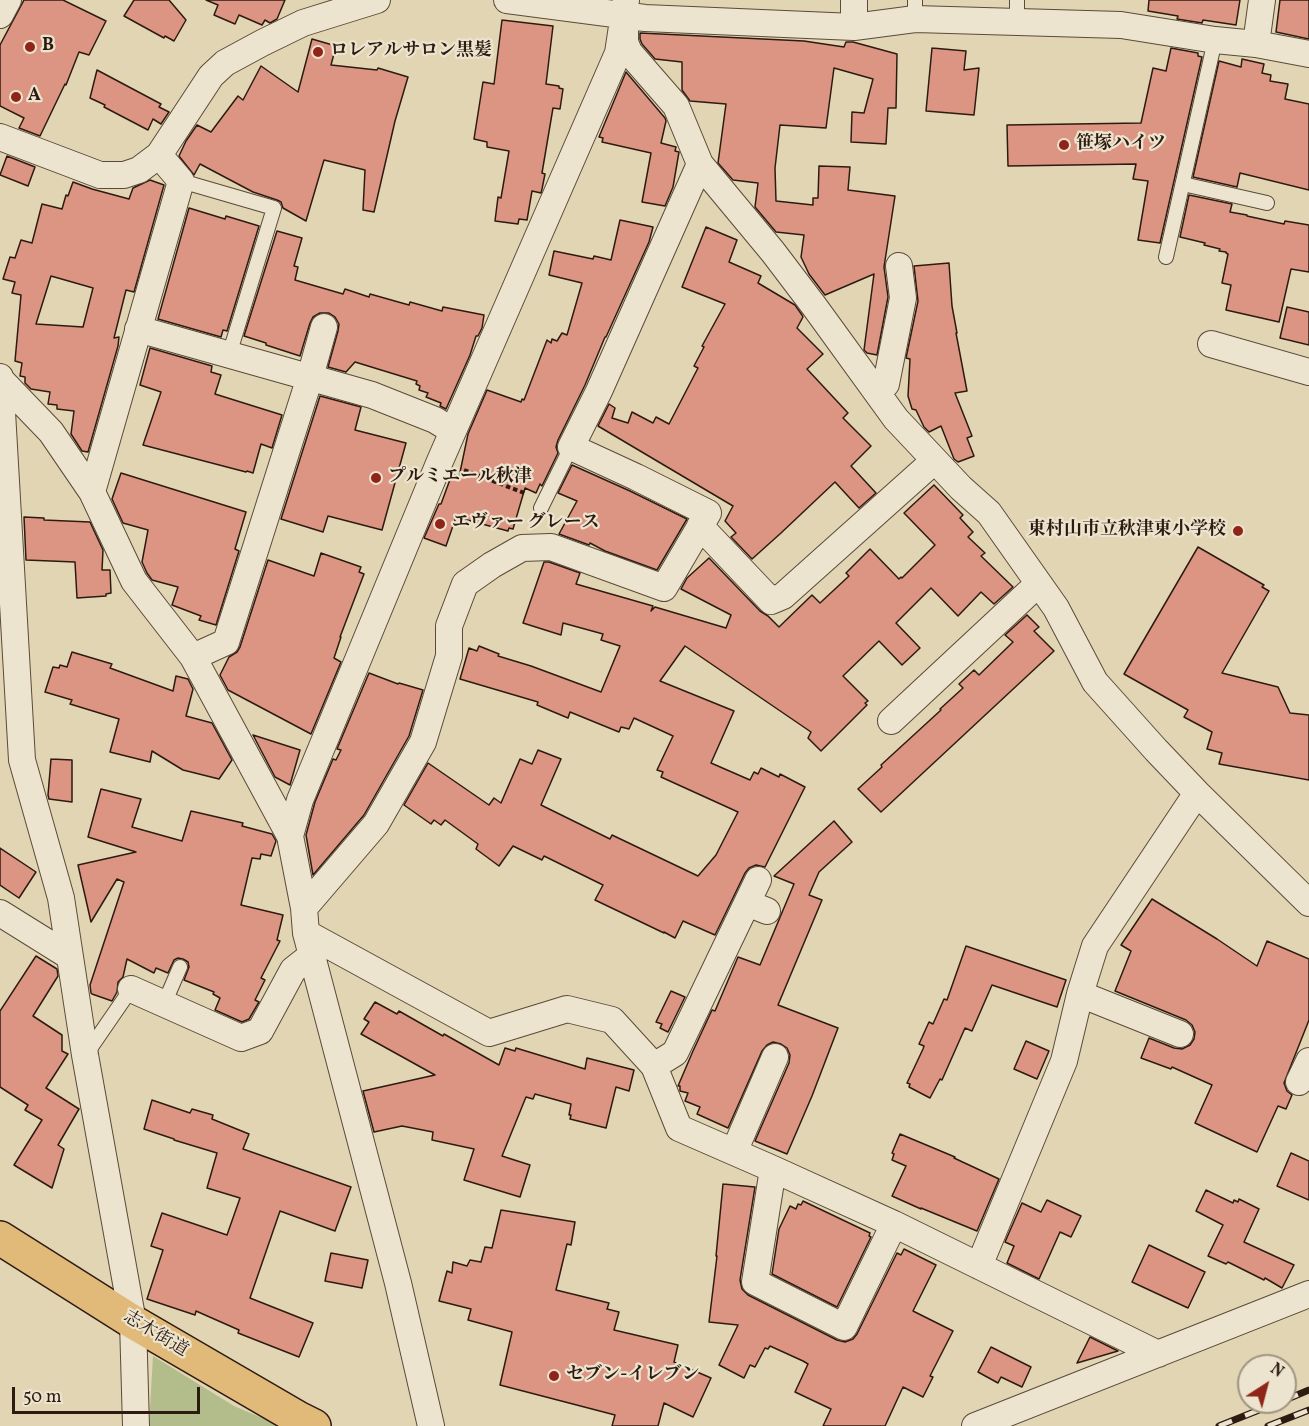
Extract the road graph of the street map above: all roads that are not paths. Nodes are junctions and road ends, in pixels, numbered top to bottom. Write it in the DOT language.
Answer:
graph roads {
  1 [pos="8,0"];
  2 [pos="377,0"];
  3 [pos="507,0"];
  4 [pos="854,0"];
  5 [pos="1262,0"];
  6 [pos="625,8"];
  7 [pos="915,10"];
  8 [pos="1017,11"];
  9 [pos="0,15"];
  10 [pos="854,27"];
  11 [pos="1215,40"];
  12 [pos="1256,44"];
  13 [pos="1309,54"];
  14 [pos="0,137"];
  15 [pos="159,155"];
  16 [pos="700,164"];
  17 [pos="181,181"];
  18 [pos="1183,184"];
  19 [pos="1267,203"];
  20 [pos="1166,257"];
  21 [pos="899,266"];
  22 [pos="324,327"];
  23 [pos="138,329"];
  24 [pos="1211,344"];
  25 [pos="229,355"];
  26 [pos="1309,372"];
  27 [pos="310,377"];
  28 [pos="0,378"];
  29 [pos="877,391"];
  30 [pos="453,431"];
  31 [pos="571,447"];
  32 [pos="934,461"];
  33 [pos="92,492"];
  34 [pos="543,504"];
  35 [pos="700,526"];
  36 [pos="6,578"];
  37 [pos="1038,584"];
  38 [pos="193,657"];
  39 [pos="891,721"];
  40 [pos="1197,793"];
  41 [pos="291,836"];
  42 [pos="758,880"];
  43 [pos="1309,903"];
  44 [pos="0,913"];
  45 [pos="307,932"];
  46 [pos="69,956"];
  47 [pos="180,968"];
  48 [pos="131,989"];
  49 [pos="1080,994"];
  50 [pos="164,1004"];
  51 [pos="1180,1034"];
  52 [pos="85,1055"];
  53 [pos="775,1057"];
  54 [pos="654,1066"];
  55 [pos="734,1152"];
  56 [pos="773,1169"];
  57 [pos="894,1224"];
  58 [pos="0,1239"];
  59 [pos="979,1266"];
  60 [pos="1309,1294"];
  61 [pos="133,1322"];
  62 [pos="1158,1354"];
  63 [pos="136,1426"];
  64 [pos="314,1426"];
  65 [pos="431,1426"];
  66 [pos="975,1426"];
  1 -- 9 [label="street"];
  2 -- 15 [label="street"];
  3 -- 6 [label="street"];
  4 -- 10 [label="street"];
  5 -- 12 [label="street"];
  6 -- 10 [label="street"];
  6 -- 16 [label="street"];
  6 -- 30 [label="street"];
  7 -- 8 [label="street"];
  7 -- 10 [label="street"];
  8 -- 11 [label="street"];
  11 -- 12 [label="street"];
  11 -- 18 [label="lane"];
  12 -- 13 [label="street"];
  14 -- 15 [label="street"];
  15 -- 17 [label="street"];
  16 -- 29 [label="street"];
  16 -- 31 [label="street"];
  17 -- 23 [label="street"];
  17 -- 25 [label="lane"];
  18 -- 19 [label="lane"];
  18 -- 20 [label="lane"];
  21 -- 29 [label="street"];
  22 -- 27 [label="street"];
  23 -- 25 [label="street"];
  23 -- 33 [label="street"];
  24 -- 26 [label="street"];
  25 -- 27 [label="street"];
  27 -- 30 [label="street"];
  27 -- 38 [label="street"];
  28 -- 33 [label="street"];
  28 -- 36 [label="street"];
  29 -- 32 [label="street"];
  30 -- 41 [label="street"];
  31 -- 34 [label="lane"];
  31 -- 35 [label="street"];
  32 -- 35 [label="street"];
  32 -- 37 [label="street"];
  33 -- 38 [label="street"];
  35 -- 45 [label="street"];
  36 -- 46 [label="street"];
  37 -- 39 [label="street"];
  37 -- 40 [label="street"];
  38 -- 41 [label="street"];
  40 -- 43 [label="street"];
  40 -- 49 [label="street"];
  41 -- 45 [label="street"];
  42 -- 54 [label="street"];
  44 -- 46 [label="street"];
  45 -- 50 [label="street"];
  45 -- 54 [label="street"];
  45 -- 65 [label="street"];
  46 -- 52 [label="street"];
  47 -- 50 [label="lane"];
  48 -- 50 [label="street"];
  48 -- 52 [label="lane"];
  49 -- 51 [label="street"];
  49 -- 59 [label="street"];
  52 -- 61 [label="street"];
  53 -- 55 [label="street"];
  54 -- 55 [label="street"];
  55 -- 56 [label="street"];
  56 -- 57 [label="street"];
  56 -- 57 [label="street"];
  57 -- 59 [label="street"];
  58 -- 61 [label="main road, 志木街道"];
  59 -- 62 [label="street"];
  60 -- 62 [label="street"];
  61 -- 63 [label="street"];
  61 -- 64 [label="main road, 志木街道"];
  62 -- 66 [label="street"];
}
